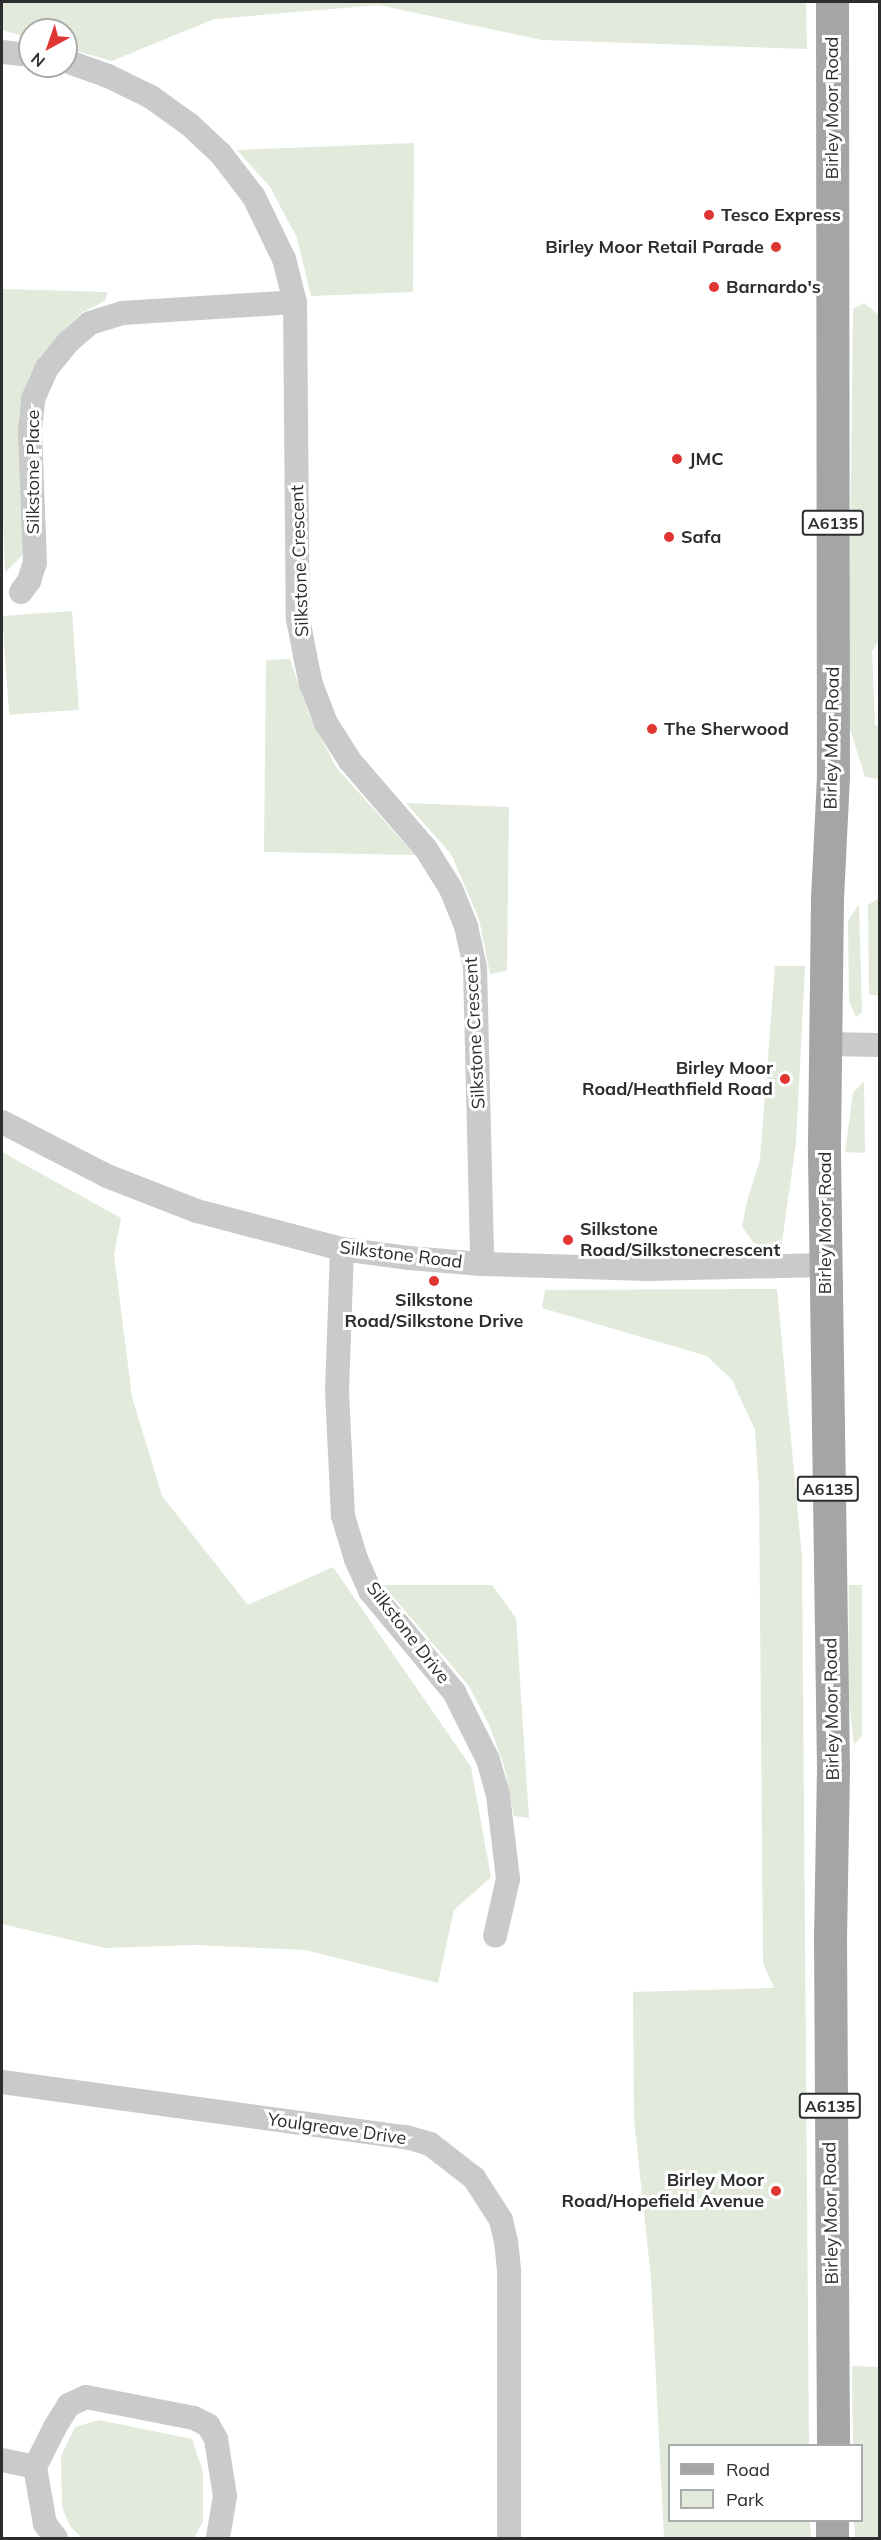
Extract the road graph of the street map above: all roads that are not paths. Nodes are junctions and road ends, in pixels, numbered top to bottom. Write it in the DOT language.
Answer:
graph roads {
  1 [pos="832,2"];
  2 [pos="2,52"];
  3 [pos="18,54"];
  4 [pos="78,65"];
  5 [pos="295,302"];
  6 [pos="21,592"];
  7 [pos="825,1044"];
  8 [pos="879,1045"];
  9 [pos="2,1122"];
  10 [pos="342,1249"];
  11 [pos="482,1264"];
  12 [pos="824,1265"];
  13 [pos="495,1936"];
  14 [pos="2,2082"];
  15 [pos="833,2444"];
  16 [pos="2,2460"];
  17 [pos="35,2467"];
  18 [pos="832,2522"];
  19 [pos="56,2538"];
  20 [pos="218,2538"];
  21 [pos="509,2538"];
  22 [pos="832,2538"];
  1 -- 7 [label="main road, Birley Moor Road / A6135"];
  2 -- 3 [label="street"];
  4 -- 5 [label="street, Silkstone Crescent"];
  5 -- 6 [label="street, Silkstone Place"];
  5 -- 11 [label="street, Silkstone Crescent"];
  7 -- 8 [label="street"];
  7 -- 12 [label="main road, Birley Moor Road / A6135"];
  9 -- 10 [label="street, Silkstone Road"];
  10 -- 11 [label="street, Silkstone Road"];
  10 -- 13 [label="street, Silkstone Drive"];
  11 -- 12 [label="street, Silkstone Road"];
  12 -- 15 [label="main road, Birley Moor Road / A6135"];
  14 -- 21 [label="street, Youlgreave Drive"];
  16 -- 17 [label="street"];
  17 -- 19 [label="street"];
  17 -- 20 [label="street"];
  18 -- 22 [label="main road"];
}
